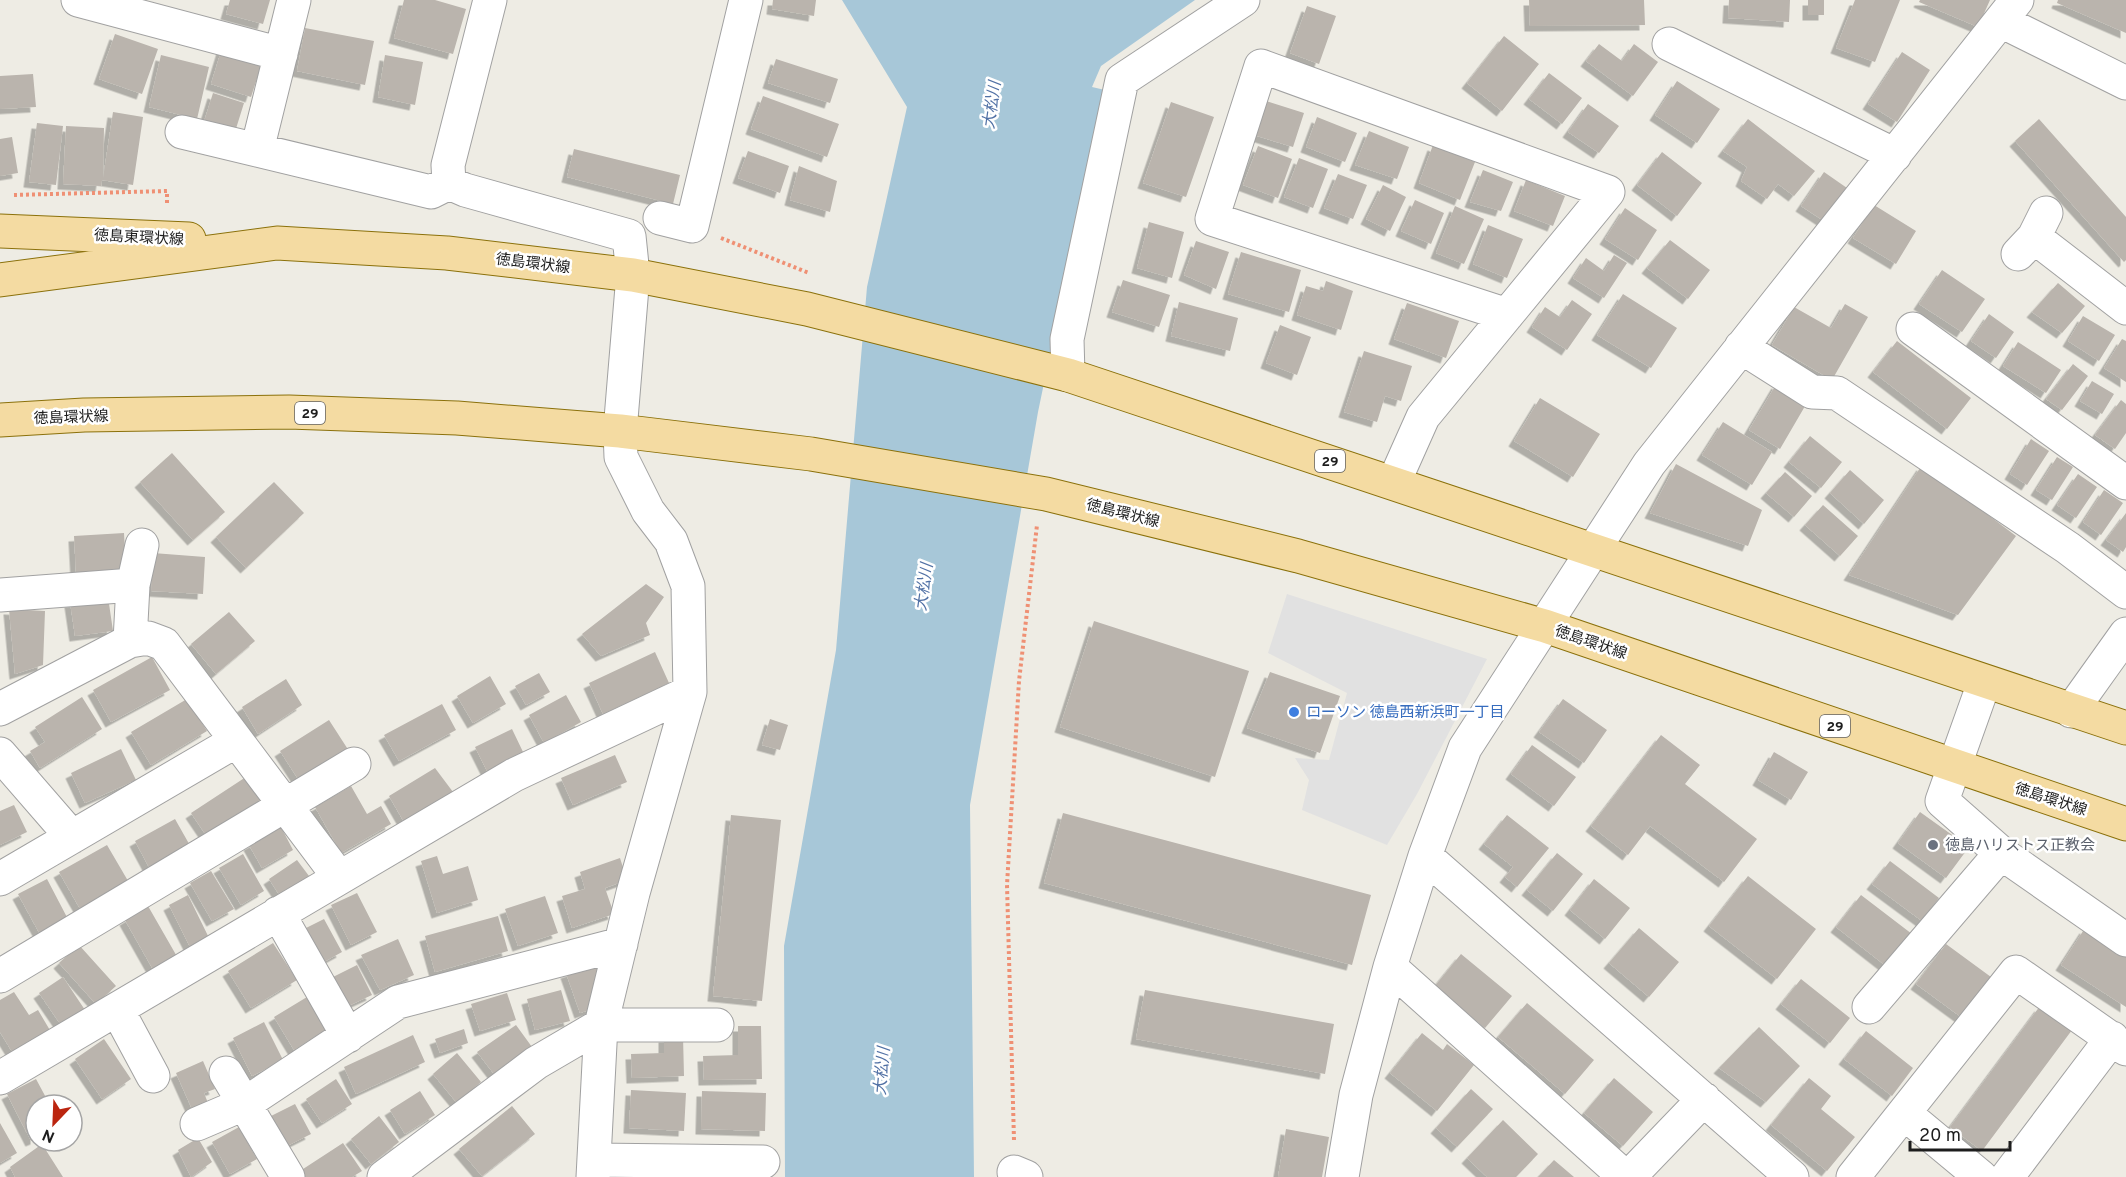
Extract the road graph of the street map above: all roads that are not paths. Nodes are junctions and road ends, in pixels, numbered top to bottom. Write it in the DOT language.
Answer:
graph roads {
  1 [pos="294,0"];
  2 [pos="490,0"];
  3 [pos="746,0"];
  4 [pos="1243,0"];
  5 [pos="92,2"];
  6 [pos="2009,10"];
  7 [pos="1670,44"];
  8 [pos="281,54"];
  9 [pos="2126,83"];
  10 [pos="182,132"];
  11 [pos="256,150"];
  12 [pos="1894,155"];
  13 [pos="449,183"];
  14 [pos="660,218"];
  15 [pos="0,231"];
  16 [pos="2032,234"];
  17 [pos="278,243"];
  18 [pos="633,275"];
  19 [pos="0,279"];
  20 [pos="2126,308"];
  21 [pos="1507,315"];
  22 [pos="1913,328"];
  23 [pos="1741,347"];
  24 [pos="1062,374"];
  25 [pos="0,420"];
  26 [pos="620,431"];
  27 [pos="1394,482"];
  28 [pos="2126,483"];
  29 [pos="142,545"];
  30 [pos="1591,551"];
  31 [pos="133,585"];
  32 [pos="2126,592"];
  33 [pos="0,595"];
  34 [pos="1545,626"];
  35 [pos="2126,634"];
  36 [pos="130,641"];
  37 [pos="1984,682"];
  38 [pos="690,692"];
  39 [pos="0,709"];
  40 [pos="2071,711"];
  41 [pos="2126,728"];
  42 [pos="236,741"];
  43 [pos="0,754"];
  44 [pos="354,764"];
  45 [pos="1954,767"];
  46 [pos="286,804"];
  47 [pos="2126,824"];
  48 [pos="72,837"];
  49 [pos="2001,853"];
  50 [pos="1425,855"];
  51 [pos="339,877"];
  52 [pos="0,879"];
  53 [pos="278,913"];
  54 [pos="2126,940"];
  55 [pos="621,944"];
  56 [pos="1390,967"];
  57 [pos="0,976"];
  58 [pos="1869,1007"];
  59 [pos="117,1009"];
  60 [pos="601,1025"];
  61 [pos="717,1025"];
  62 [pos="348,1036"];
  63 [pos="2119,1044"];
  64 [pos="226,1072"];
  65 [pos="153,1076"];
  66 [pos="0,1078"];
  67 [pos="1704,1099"];
  68 [pos="246,1103"];
  69 [pos="1904,1113"];
  70 [pos="197,1124"];
  71 [pos="763,1162"];
  72 [pos="593,1169"];
  73 [pos="288,1177"];
  74 [pos="384,1177"];
  75 [pos="1342,1177"];
  76 [pos="1627,1177"];
  77 [pos="1792,1177"];
  78 [pos="1853,1177"];
  79 [pos="1981,1177"];
  80 [pos="2007,1177"];
  1 -- 8 [label="street"];
  2 -- 13 [label="street"];
  3 -- 14 [label="street"];
  4 -- 24 [label="street"];
  5 -- 8 [label="street"];
  6 -- 9 [label="street"];
  6 -- 12 [label="street"];
  7 -- 12 [label="street"];
  8 -- 11 [label="street"];
  10 -- 11 [label="street"];
  11 -- 13 [label="street"];
  12 -- 23 [label="street"];
  13 -- 18 [label="street"];
  15 -- 17 [label="main road, 徳島東環状線 / 29"];
  16 -- 20 [label="street"];
  17 -- 18 [label="main road, 徳島環状線 / 29"];
  17 -- 19 [label="main road, 徳島環状線 / 29"];
  18 -- 24 [label="main road, 徳島環状線 / 29"];
  18 -- 26 [label="street"];
  21 -- 21 [label="street"];
  21 -- 27 [label="street"];
  22 -- 28 [label="street"];
  23 -- 30 [label="street"];
  23 -- 32 [label="street"];
  24 -- 27 [label="main road, 徳島環状線 / 29"];
  25 -- 26 [label="main road, 徳島環状線 / 29"];
  26 -- 34 [label="main road, 徳島環状線 / 29"];
  26 -- 38 [label="street"];
  27 -- 30 [label="main road, 徳島環状線 / 29"];
  29 -- 31 [label="street"];
  30 -- 34 [label="street"];
  30 -- 37 [label="main road, 徳島環状線 / 29"];
  31 -- 33 [label="street"];
  31 -- 36 [label="street"];
  34 -- 45 [label="main road, 徳島環状線 / 29"];
  34 -- 50 [label="street"];
  35 -- 40 [label="street"];
  36 -- 39 [label="street"];
  36 -- 42 [label="street"];
  37 -- 40 [label="main road, 徳島環状線 / 29"];
  37 -- 45 [label="street"];
  38 -- 51 [label="street"];
  38 -- 55 [label="street"];
  40 -- 41 [label="main road, 徳島環状線 / 29"];
  42 -- 46 [label="street"];
  42 -- 48 [label="street"];
  43 -- 48 [label="street"];
  44 -- 46 [label="street"];
  45 -- 47 [label="main road, 徳島環状線 / 29"];
  45 -- 49 [label="street"];
  46 -- 51 [label="street"];
  46 -- 57 [label="street"];
  48 -- 52 [label="street"];
  49 -- 54 [label="street"];
  49 -- 58 [label="street"];
  50 -- 56 [label="street"];
  50 -- 67 [label="street"];
  51 -- 53 [label="street"];
  53 -- 59 [label="street"];
  53 -- 62 [label="street"];
  55 -- 60 [label="street"];
  55 -- 62 [label="street"];
  56 -- 75 [label="street"];
  56 -- 76 [label="street"];
  59 -- 65 [label="street"];
  59 -- 66 [label="street"];
  60 -- 61 [label="street"];
  60 -- 72 [label="street"];
  60 -- 74 [label="street"];
  62 -- 68 [label="street"];
  63 -- 69 [label="street"];
  63 -- 80 [label="street"];
  64 -- 68 [label="street"];
  67 -- 76 [label="street"];
  67 -- 77 [label="street"];
  68 -- 70 [label="street"];
  68 -- 73 [label="street"];
  69 -- 78 [label="street"];
  69 -- 79 [label="street"];
  71 -- 72 [label="street"];
}
